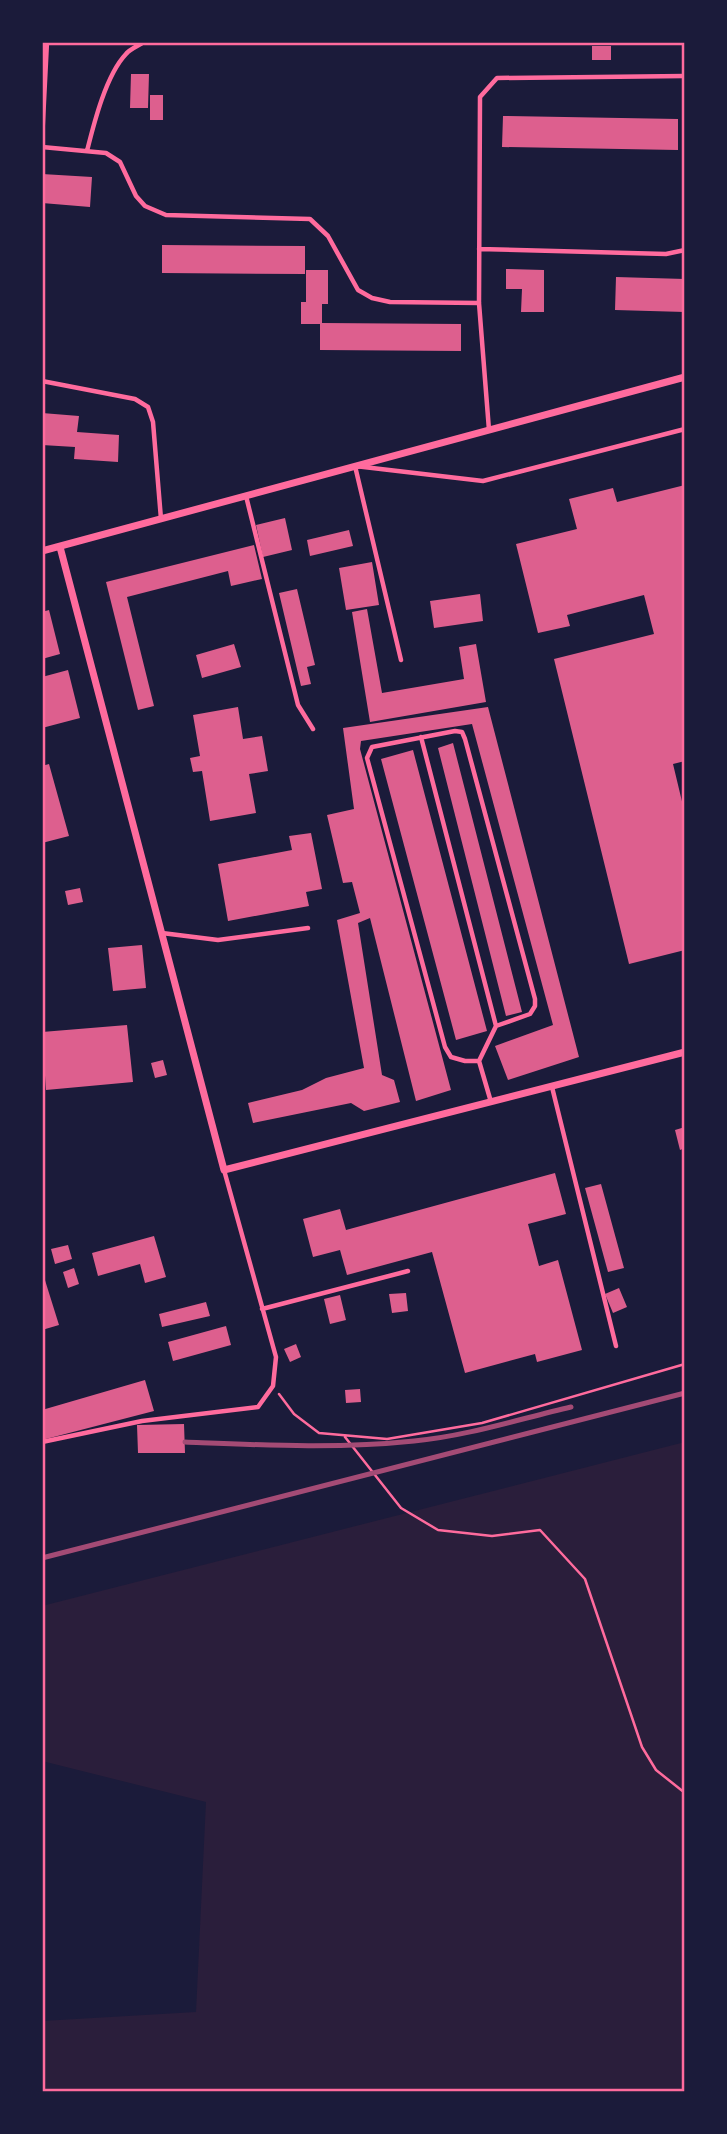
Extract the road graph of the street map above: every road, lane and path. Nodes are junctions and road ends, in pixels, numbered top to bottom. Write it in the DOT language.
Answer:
graph roads {
  1 [pos="47,42"];
  2 [pos="144,42"];
  3 [pos="685,76"];
  4 [pos="42,141"];
  5 [pos="42,147"];
  6 [pos="87,151"];
  7 [pos="479,249"];
  8 [pos="685,250"];
  9 [pos="479,303"];
  10 [pos="685,377"];
  11 [pos="42,381"];
  12 [pos="685,429"];
  13 [pos="489,430"];
  14 [pos="355,466"];
  15 [pos="246,496"];
  16 [pos="161,519"];
  17 [pos="60,547"];
  18 [pos="42,551"];
  19 [pos="401,660"];
  20 [pos="313,729"];
  21 [pos="421,737"];
  22 [pos="308,929"];
  23 [pos="162,933"];
  24 [pos="496,1026"];
  25 [pos="685,1052"];
  26 [pos="479,1061"];
  27 [pos="552,1086"];
  28 [pos="491,1102"];
  29 [pos="224,1170"];
  30 [pos="408,1271"];
  31 [pos="262,1309"];
  32 [pos="616,1346"];
  33 [pos="685,1364"];
  34 [pos="273,1386"];
  35 [pos="345,1437"];
  36 [pos="42,1442"];
  37 [pos="685,1793"];
  1 -- 4 [label="lane"];
  2 -- 6 [label="lane"];
  3 -- 7 [label="lane"];
  5 -- 6 [label="lane"];
  6 -- 9 [label="lane"];
  7 -- 8 [label="lane"];
  7 -- 9 [label="lane"];
  9 -- 13 [label="lane"];
  10 -- 13 [label="street"];
  11 -- 16 [label="lane"];
  12 -- 14 [label="lane"];
  13 -- 14 [label="street"];
  14 -- 15 [label="street"];
  14 -- 19 [label="lane"];
  15 -- 16 [label="street"];
  15 -- 20 [label="lane"];
  16 -- 17 [label="street"];
  17 -- 18 [label="street"];
  17 -- 23 [label="street"];
  21 -- 24 [label="lane"];
  21 -- 24 [label="lane"];
  21 -- 26 [label="lane"];
  22 -- 23 [label="lane"];
  23 -- 29 [label="street"];
  24 -- 26 [label="lane"];
  25 -- 27 [label="street"];
  26 -- 28 [label="lane"];
  27 -- 28 [label="street"];
  27 -- 32 [label="lane"];
  28 -- 29 [label="street"];
  29 -- 31 [label="lane"];
  30 -- 31 [label="lane"];
  31 -- 34 [label="lane"];
  33 -- 35 [label="path"];
  34 -- 35 [label="path"];
  34 -- 36 [label="lane"];
  35 -- 37 [label="path"];
}
